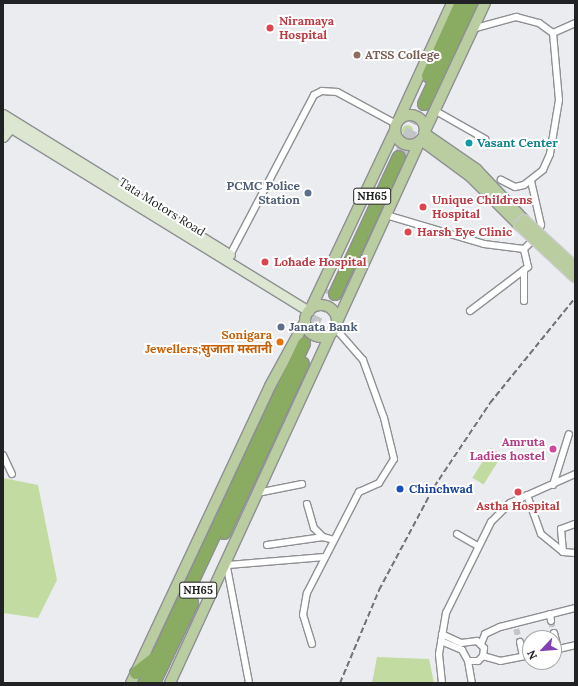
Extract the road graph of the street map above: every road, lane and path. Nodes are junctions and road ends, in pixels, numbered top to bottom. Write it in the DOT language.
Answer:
graph roads {
  1 [pos="452,3"];
  2 [pos="461,3"];
  3 [pos="471,3"];
  4 [pos="485,3"];
  5 [pos="575,23"];
  6 [pos="472,29"];
  7 [pos="553,33"];
  8 [pos="425,105"];
  9 [pos="3,114"];
  10 [pos="10,124"];
  11 [pos="397,125"];
  12 [pos="422,136"];
  13 [pos="3,137"];
  14 [pos="485,139"];
  15 [pos="396,155"];
  16 [pos="501,180"];
  17 [pos="531,181"];
  18 [pos="386,215"];
  19 [pos="521,222"];
  20 [pos="524,249"];
  21 [pos="228,258"];
  22 [pos="575,267"];
  23 [pos="524,270"];
  24 [pos="575,278"];
  25 [pos="332,292"];
  26 [pos="524,301"];
  27 [pos="310,310"];
  28 [pos="470,311"];
  29 [pos="306,322"];
  30 [pos="335,328"];
  31 [pos="569,434"];
  32 [pos="3,455"];
  33 [pos="12,474"];
  34 [pos="575,474"];
  35 [pos="302,484"];
  36 [pos="553,485"];
  37 [pos="257,493"];
  38 [pos="527,495"];
  39 [pos="307,504"];
  40 [pos="575,524"];
  41 [pos="457,534"];
  42 [pos="323,537"];
  43 [pos="334,540"];
  44 [pos="267,545"];
  45 [pos="478,546"];
  46 [pos="563,552"];
  47 [pos="575,553"];
  48 [pos="325,557"];
  49 [pos="227,563"];
  50 [pos="575,608"];
  51 [pos="550,614"];
  52 [pos="551,621"];
  53 [pos="442,634"];
  54 [pos="441,641"];
  55 [pos="520,642"];
  56 [pos="312,644"];
  57 [pos="481,644"];
  58 [pos="575,645"];
  59 [pos="522,646"];
  60 [pos="562,648"];
  61 [pos="158,656"];
  62 [pos="483,656"];
  63 [pos="522,656"];
  64 [pos="468,661"];
  65 [pos="133,678"];
  66 [pos="145,683"];
  67 [pos="154,683"];
  68 [pos="170,683"];
  69 [pos="249,683"];
  70 [pos="442,683"];
  71 [pos="472,683"];
  1 -- 11 [label="main road"];
  2 -- 8 [label="highway"];
  3 -- 8 [label="highway"];
  4 -- 6 [label="main road"];
  5 -- 7 [label="street"];
  6 -- 7 [label="street"];
  6 -- 8 [label="main road"];
  7 -- 17 [label="street"];
  8 -- 12 [label="main road"];
  8 -- 14 [label="street"];
  9 -- 10 [label="main road, Tata Motors Road"];
  10 -- 13 [label="main road"];
  10 -- 21 [label="main road, Tata Motors Road"];
  11 -- 12 [label="main road"];
  11 -- 12 [label="main road"];
  11 -- 21 [label="street"];
  11 -- 27 [label="main road"];
  12 -- 18 [label="main road"];
  12 -- 19 [label="main road"];
  15 -- 25 [label="highway, NH65"];
  16 -- 17 [label="street"];
  17 -- 20 [label="street"];
  18 -- 20 [label="street"];
  18 -- 30 [label="main road"];
  19 -- 22 [label="main road, bridge"];
  19 -- 24 [label="main road, bridge"];
  20 -- 23 [label="street"];
  21 -- 27 [label="main road, Tata Motors Road"];
  23 -- 26 [label="street"];
  23 -- 28 [label="street"];
  27 -- 29 [label="main road"];
  27 -- 30 [label="main road"];
  29 -- 30 [label="main road"];
  29 -- 65 [label="main road"];
  30 -- 37 [label="main road"];
  30 -- 43 [label="street"];
  31 -- 36 [label="street"];
  32 -- 33 [label="street"];
  34 -- 36 [label="street"];
  35 -- 37 [label="street"];
  36 -- 38 [label="street"];
  37 -- 49 [label="main road"];
  38 -- 45 [label="street"];
  38 -- 46 [label="street"];
  39 -- 42 [label="street"];
  40 -- 46 [label="street"];
  41 -- 45 [label="street"];
  42 -- 43 [label="street"];
  42 -- 44 [label="street"];
  43 -- 48 [label="street"];
  45 -- 53 [label="street"];
  46 -- 47 [label="street"];
  48 -- 49 [label="street"];
  48 -- 56 [label="street"];
  49 -- 68 [label="main road"];
  49 -- 69 [label="street"];
  50 -- 51 [label="street"];
  51 -- 52 [label="street"];
  51 -- 57 [label="street"];
  53 -- 54 [label="street"];
  53 -- 57 [label="street"];
  54 -- 64 [label="street"];
  54 -- 70 [label="street"];
  55 -- 59 [label="street"];
  57 -- 62 [label="street"];
  58 -- 60 [label="street"];
  61 -- 65 [label="highway"];
  61 -- 66 [label="highway, NH65"];
  61 -- 67 [label="highway, NH65"];
  62 -- 63 [label="street"];
  62 -- 64 [label="street"];
  64 -- 71 [label="street"];
}
